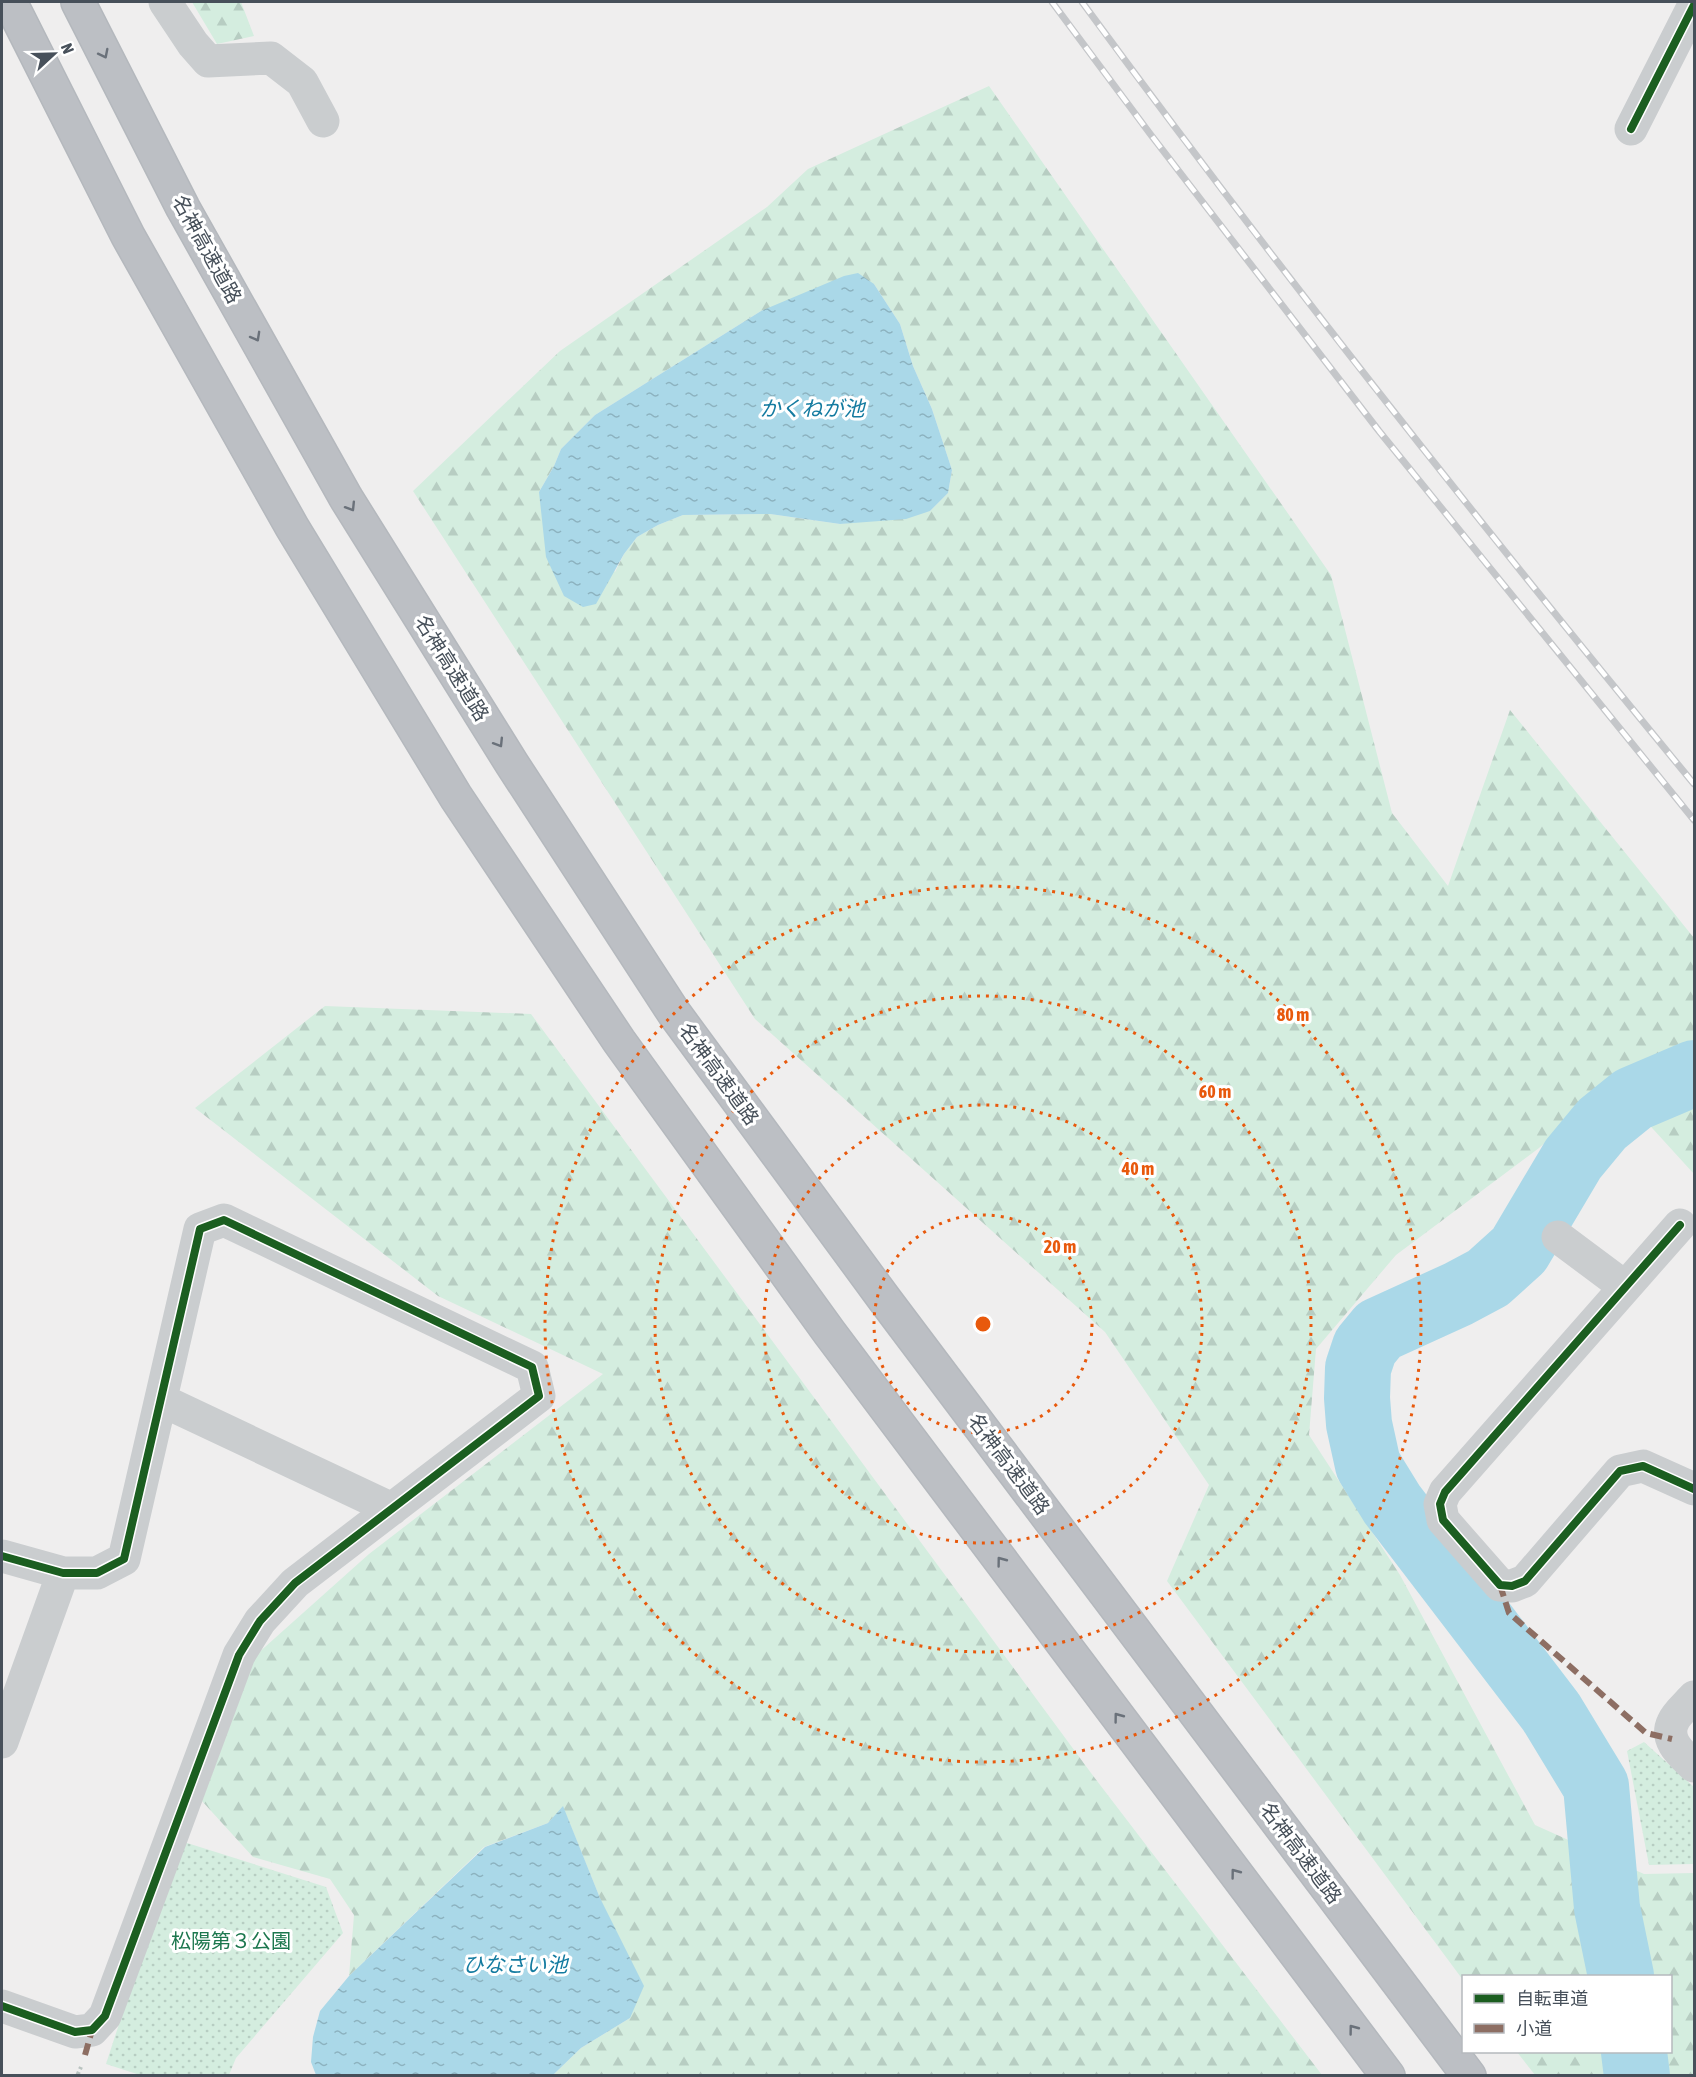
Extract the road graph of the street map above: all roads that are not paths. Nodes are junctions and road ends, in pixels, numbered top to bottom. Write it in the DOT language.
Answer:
graph roads {
  1 [pos="10,2"];
  2 [pos="78,2"];
  3 [pos="165,2"];
  4 [pos="1695,5"];
  5 [pos="1684,51"];
  6 [pos="323,121"];
  7 [pos="1631,129"];
  8 [pos="1680,1225"];
  9 [pos="1558,1237"];
  10 [pos="1625,1287"];
  11 [pos="161,1400"];
  12 [pos="1695,1489"];
  13 [pos="392,1509"];
  14 [pos="2,1556"];
  15 [pos="63,1573"];
  16 [pos="1695,1697"];
  17 [pos="2,1742"];
  18 [pos="1695,1766"];
  19 [pos="2,2006"];
  20 [pos="1388,2076"];
  21 [pos="1469,2076"];
  20 -- 1 [label="highway, one-way"];
  2 -- 21 [label="highway, 名神高速道路, one-way"];
  3 -- 6 [label="street"];
  4 -- 5 [label="street"];
  5 -- 7 [label="street"];
  8 -- 10 [label="street"];
  9 -- 10 [label="street"];
  10 -- 12 [label="street"];
  11 -- 13 [label="street"];
  11 -- 13 [label="street"];
  11 -- 15 [label="street"];
  13 -- 19 [label="street"];
  14 -- 15 [label="street"];
  15 -- 17 [label="street"];
  16 -- 18 [label="street"];
}
